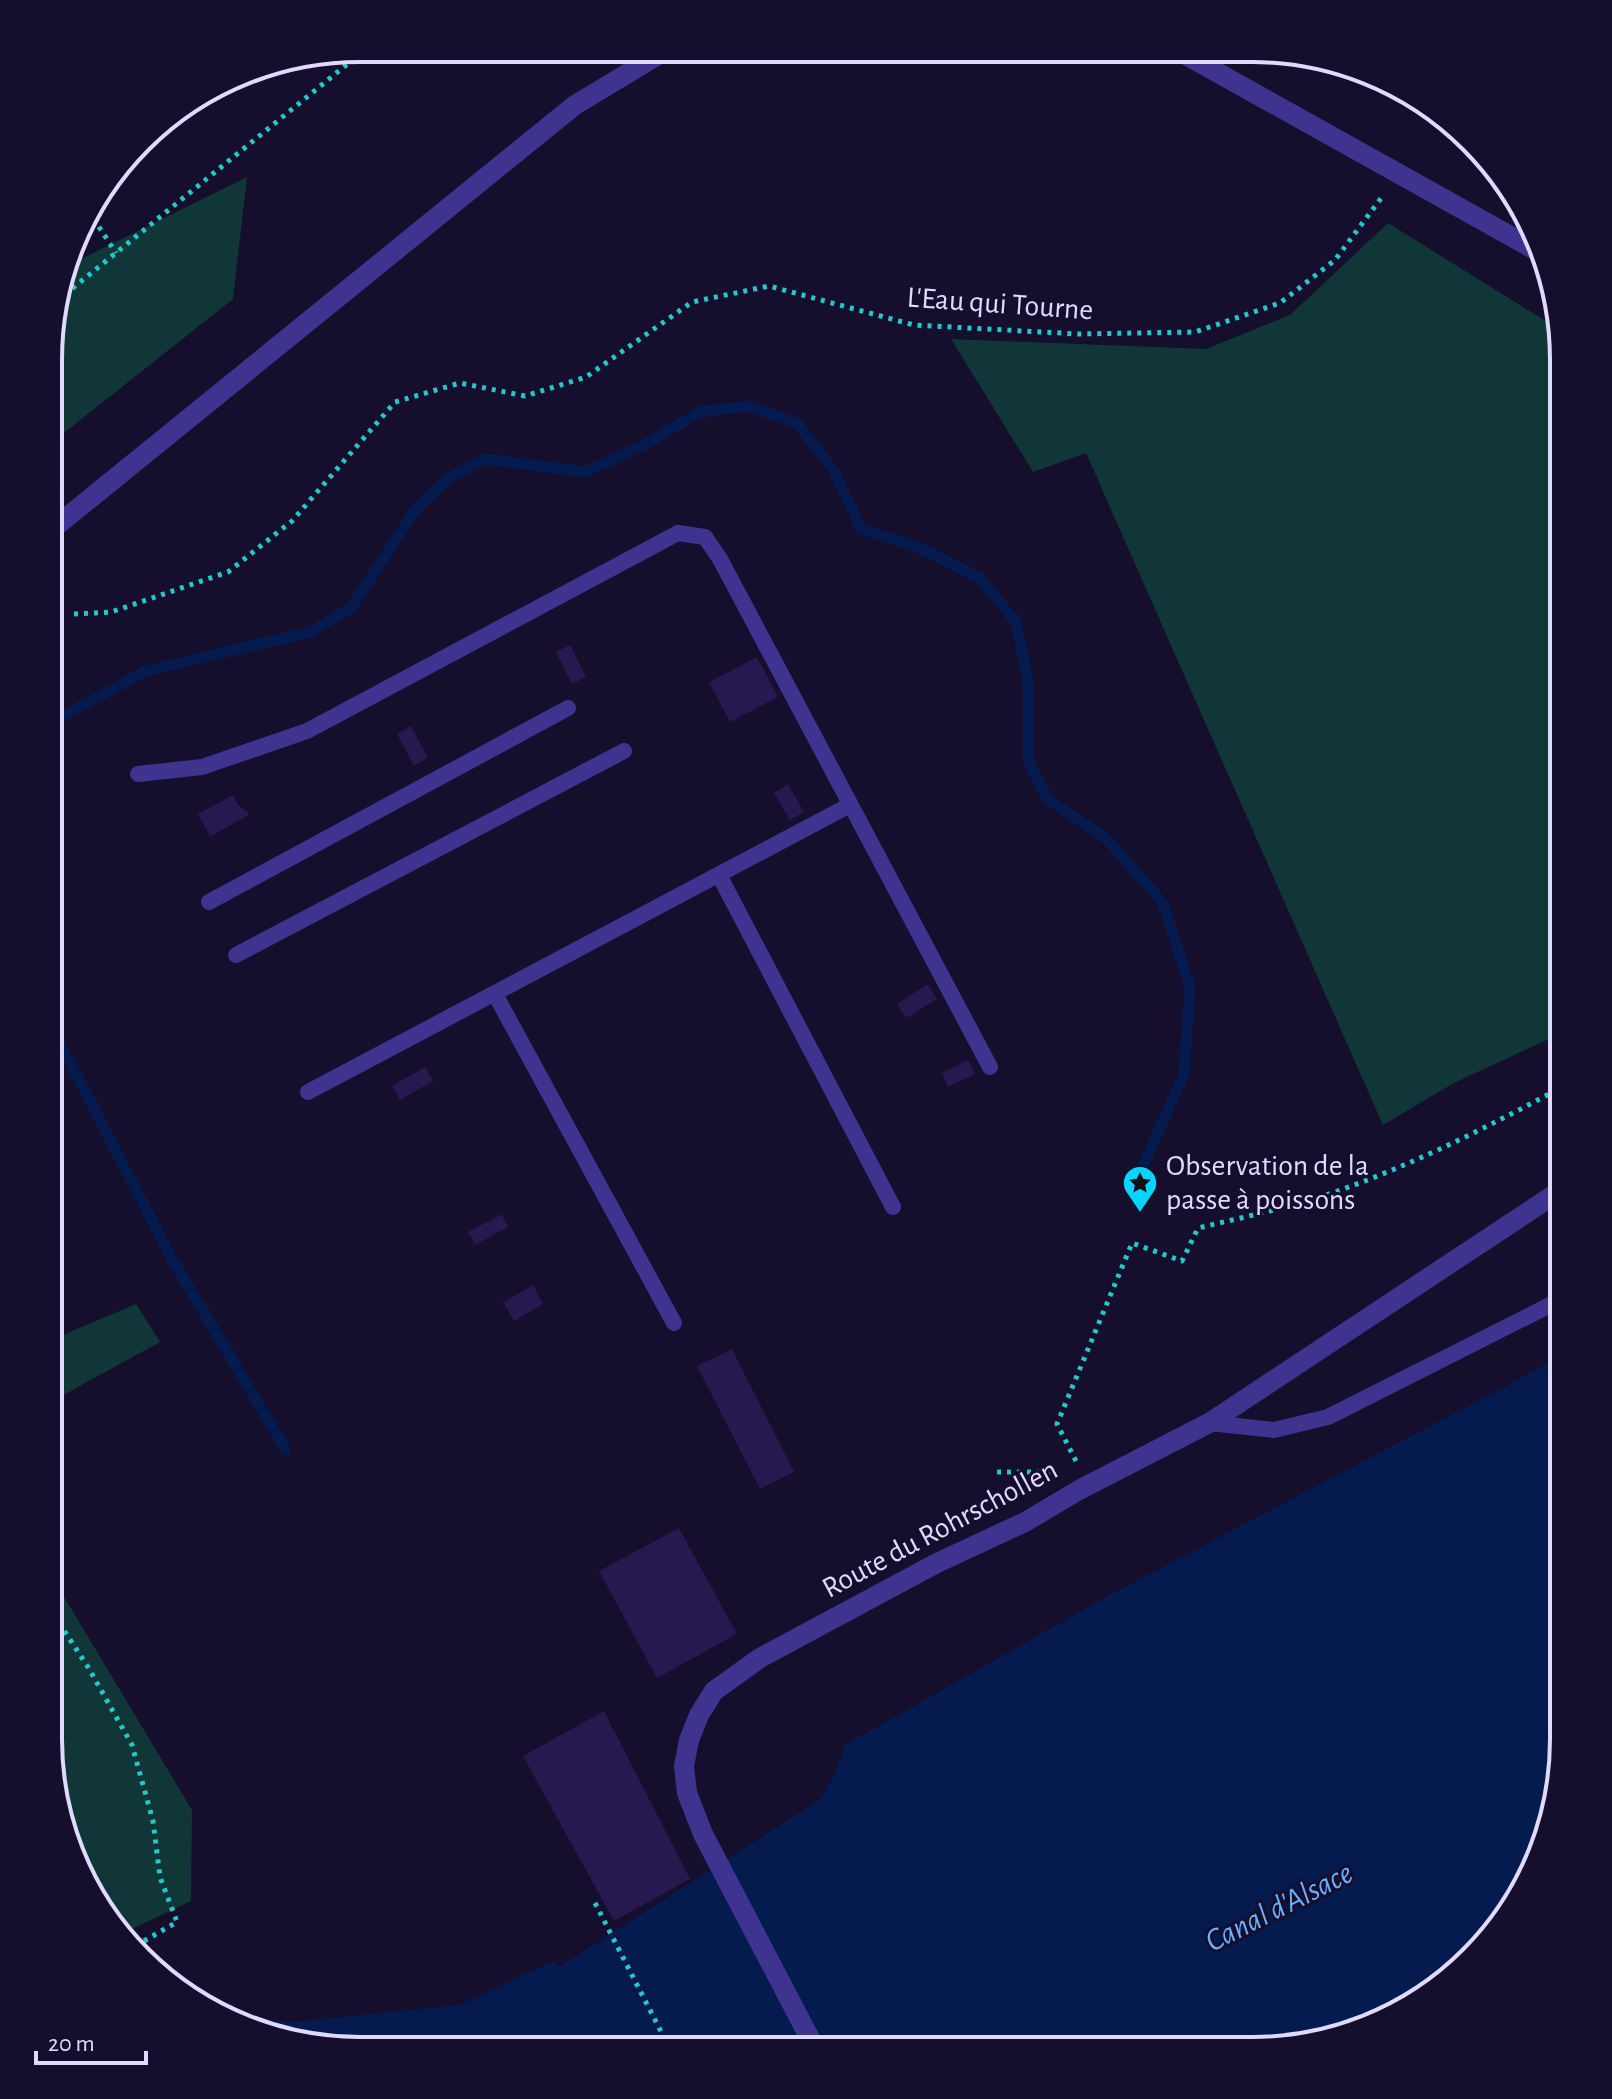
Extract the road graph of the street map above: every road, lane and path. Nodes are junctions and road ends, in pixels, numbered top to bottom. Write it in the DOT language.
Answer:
graph roads {
  1 [pos="646,62"];
  2 [pos="1199,62"];
  3 [pos="349,63"];
  4 [pos="1399,173"];
  5 [pos="96,222"];
  6 [pos="1527,245"];
  7 [pos="116,253"];
  8 [pos="71,290"];
  9 [pos="62,521"];
  10 [pos="74,614"];
  11 [pos="568,708"];
  12 [pos="624,751"];
  13 [pos="138,774"];
  14 [pos="850,805"];
  15 [pos="719,875"];
  16 [pos="209,902"];
  17 [pos="236,955"];
  18 [pos="495,994"];
  19 [pos="990,1067"];
  20 [pos="308,1092"];
  21 [pos="1550,1094"];
  22 [pos="1550,1197"];
  23 [pos="893,1207"];
  24 [pos="1550,1305"];
  25 [pos="674,1323"];
  26 [pos="1209,1423"];
  27 [pos="1078,1465"];
  28 [pos="997,1472"];
  29 [pos="1058,1473"];
  30 [pos="62,1627"];
  31 [pos="595,1903"];
  32 [pos="142,1942"];
  33 [pos="664,2037"];
  34 [pos="809,2037"];
  1 -- 9 [label="street"];
  2 -- 4 [label="street"];
  3 -- 7 [label="path"];
  4 -- 6 [label="street"];
  4 -- 10 [label="path, L'Eau qui Tourne"];
  5 -- 7 [label="path"];
  7 -- 8 [label="path"];
  11 -- 16 [label="lane"];
  12 -- 17 [label="lane"];
  13 -- 14 [label="lane"];
  14 -- 15 [label="lane"];
  14 -- 19 [label="lane"];
  15 -- 18 [label="lane"];
  15 -- 23 [label="lane"];
  18 -- 20 [label="lane"];
  18 -- 25 [label="lane"];
  21 -- 27 [label="path"];
  22 -- 26 [label="street, Route du Rohrschollen"];
  24 -- 26 [label="lane"];
  26 -- 34 [label="street, Route du Rohrschollen"];
  28 -- 29 [label="path"];
  30 -- 32 [label="path"];
  31 -- 33 [label="path"];
}
